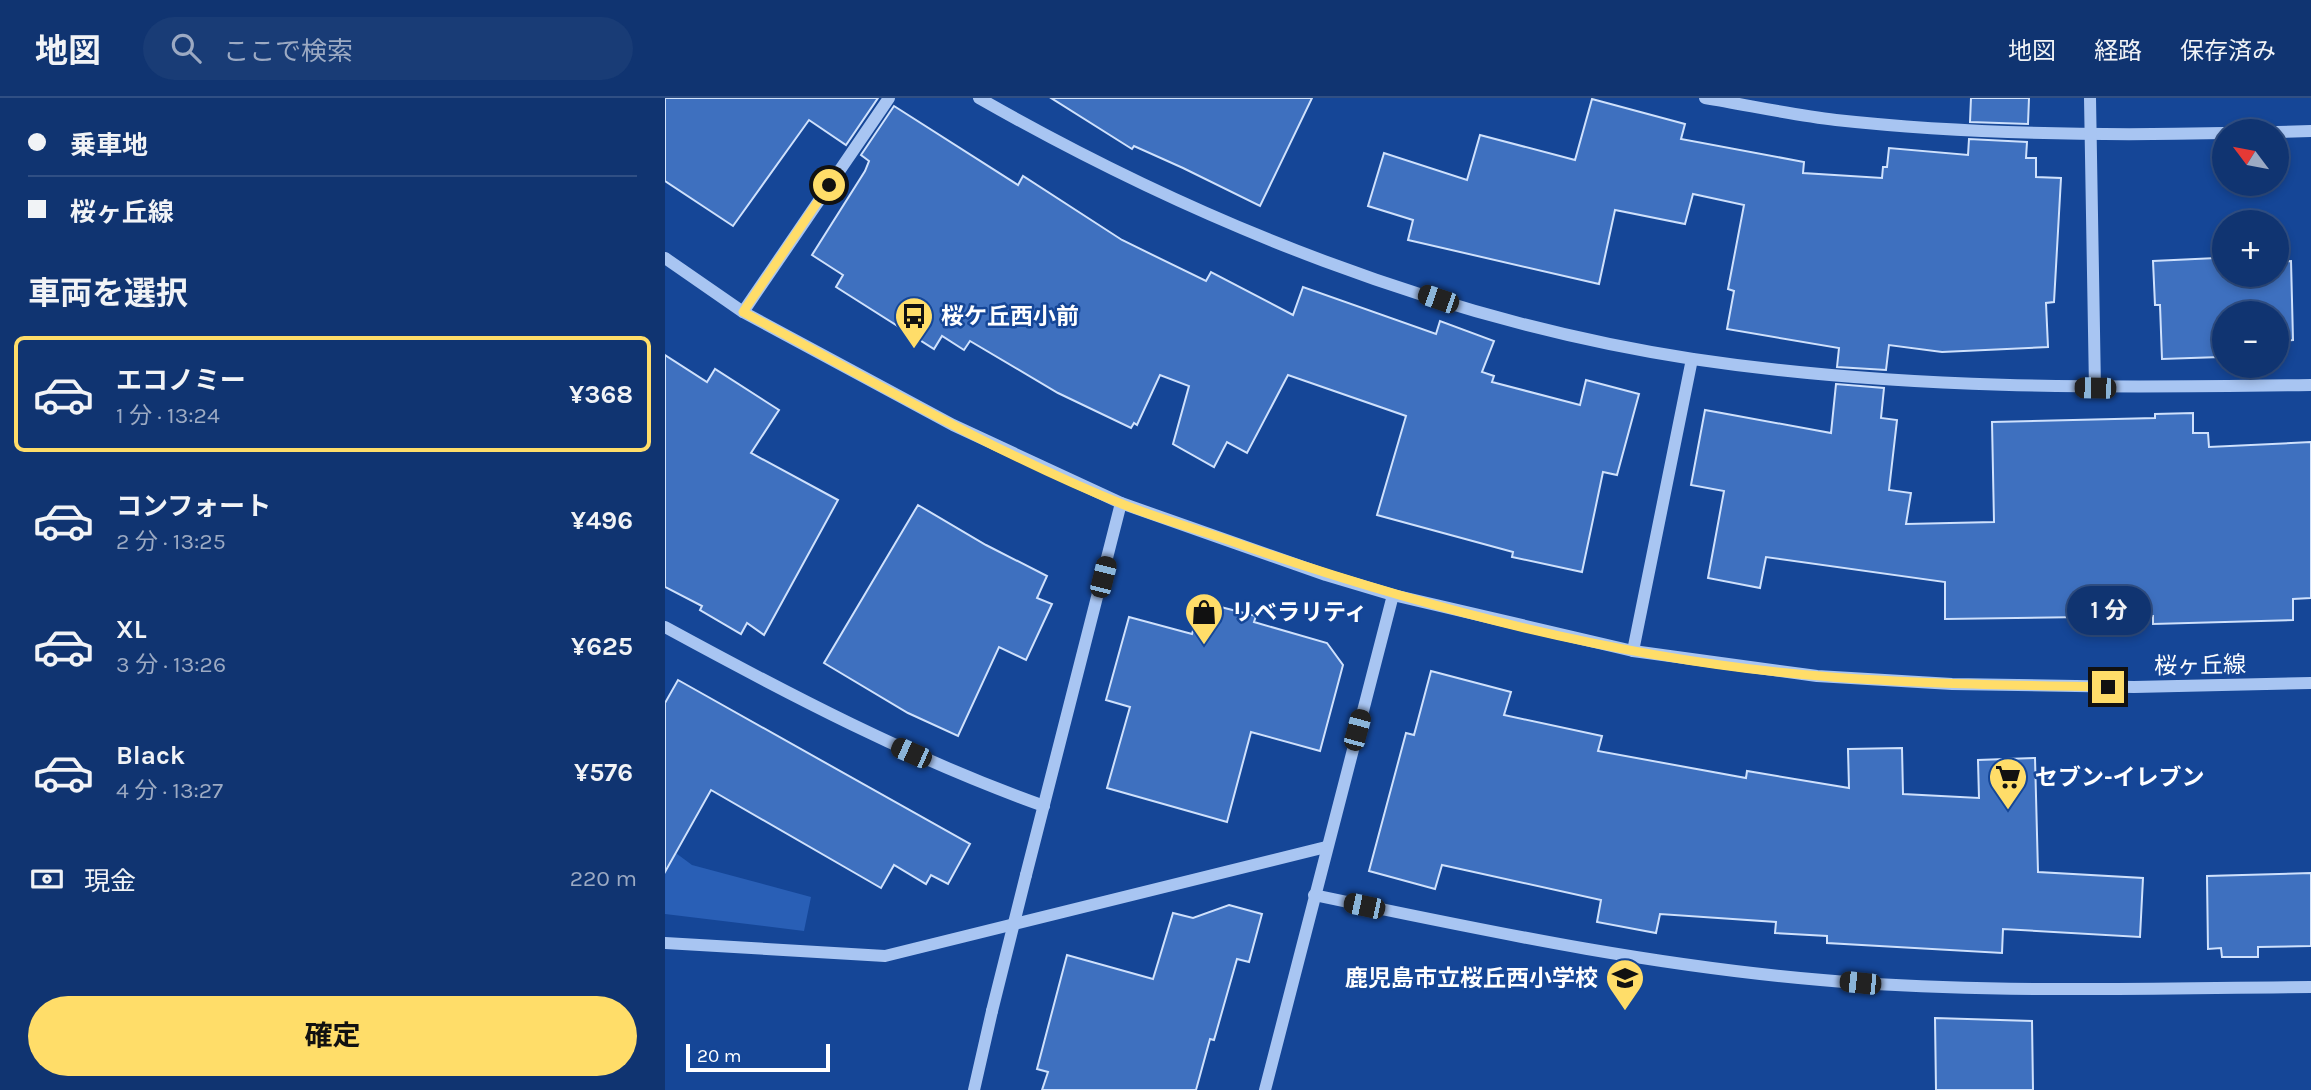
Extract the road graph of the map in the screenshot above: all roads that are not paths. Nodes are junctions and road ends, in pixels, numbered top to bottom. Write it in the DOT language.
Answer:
graph roads {
  1 [pos="889,98"];
  2 [pos="979,98"];
  3 [pos="1705,98"];
  4 [pos="2090,98"];
  5 [pos="2311,131"];
  6 [pos="2289,132"];
  7 [pos="2212,133"];
  8 [pos="2091,136"];
  9 [pos="665,258"];
  10 [pos="743,312"];
  11 [pos="1692,359"];
  12 [pos="2311,385"];
  13 [pos="2095,388"];
  14 [pos="1121,503"];
  15 [pos="1393,595"];
  16 [pos="665,627"];
  17 [pos="1633,651"];
  18 [pos="2311,683"];
  19 [pos="1044,806"];
  20 [pos="1326,847"];
  21 [pos="1314,895"];
  22 [pos="665,943"];
  23 [pos="2311,987"];
  24 [pos="974,1090"];
  25 [pos="1265,1090"];
  1 -- 10 [label="street"];
  2 -- 11 [label="street"];
  3 -- 8 [label="street"];
  4 -- 8 [label="street"];
  5 -- 6 [label="street"];
  7 -- 8 [label="street"];
  8 -- 13 [label="street"];
  9 -- 10 [label="street, 桜ヶ丘線"];
  10 -- 14 [label="street, 桜ヶ丘線"];
  11 -- 13 [label="street"];
  11 -- 17 [label="street"];
  12 -- 13 [label="street"];
  14 -- 15 [label="street, 桜ヶ丘線"];
  14 -- 19 [label="street"];
  15 -- 17 [label="street, 桜ヶ丘線"];
  15 -- 20 [label="street"];
  16 -- 19 [label="street"];
  17 -- 18 [label="street, 桜ヶ丘線"];
  19 -- 24 [label="street, bridge"];
  20 -- 21 [label="street"];
  20 -- 22 [label="street"];
  21 -- 23 [label="street"];
  21 -- 25 [label="street"];
}
